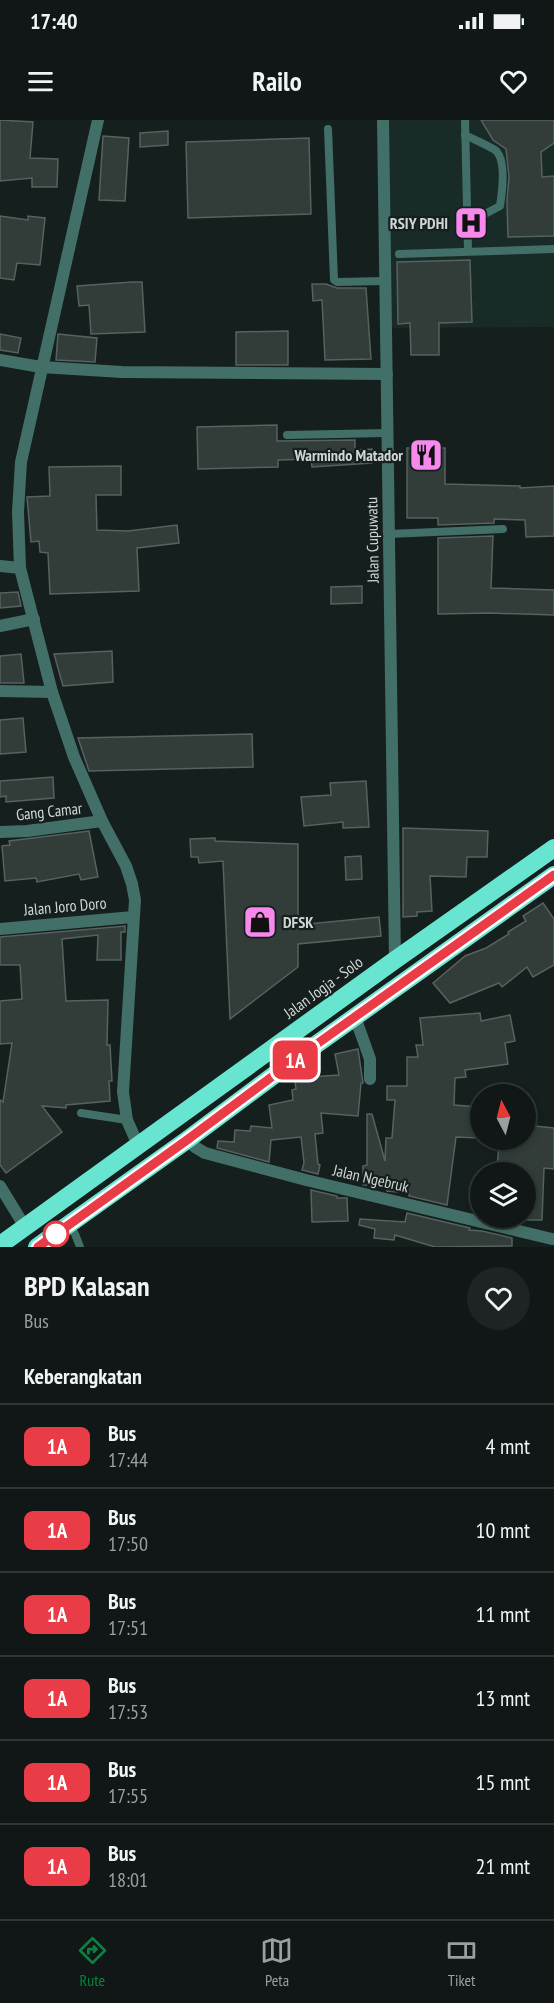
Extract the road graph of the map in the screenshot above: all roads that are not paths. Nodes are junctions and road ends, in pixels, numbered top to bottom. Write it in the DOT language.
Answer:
graph roads {
  1 [pos="98,120"];
  2 [pos="383,120"];
  3 [pos="465,120"];
  4 [pos="328,129"];
  5 [pos="465,135"];
  6 [pos="468,223"];
  7 [pos="554,249"];
  8 [pos="468,250"];
  9 [pos="399,254"];
  10 [pos="385,281"];
  11 [pos="0,360"];
  12 [pos="41,367"];
  13 [pos="387,374"];
  14 [pos="387,433"];
  15 [pos="287,435"];
  16 [pos="503,529"];
  17 [pos="389,534"];
  18 [pos="0,566"];
  19 [pos="20,568"];
  20 [pos="34,619"];
  21 [pos="0,626"];
  22 [pos="0,691"];
  23 [pos="52,692"];
  24 [pos="102,821"];
  25 [pos="0,832"];
  26 [pos="554,848"];
  27 [pos="554,876"];
  28 [pos="133,916"];
  29 [pos="0,929"];
  30 [pos="395,960"];
  31 [pos="354,1017"];
  32 [pos="280,1042"];
  33 [pos="293,1061"];
  34 [pos="370,1079"];
  35 [pos="81,1113"];
  36 [pos="127,1120"];
  37 [pos="187,1140"];
  38 [pos="138,1145"];
  39 [pos="0,1186"];
  40 [pos="69,1224"];
  41 [pos="25,1227"];
  42 [pos="552,1239"];
  43 [pos="0,1245"];
  44 [pos="38,1247"];
  45 [pos="80,1247"];
  1 -- 12 [label="street"];
  2 -- 10 [label="street, Jalan Cupuwatu"];
  3 -- 5 [label="lane"];
  4 -- 10 [label="lane"];
  5 -- 6 [label="lane"];
  5 -- 6 [label="lane"];
  6 -- 8 [label="lane"];
  7 -- 8 [label="lane"];
  8 -- 9 [label="lane"];
  10 -- 13 [label="street, Jalan Cupuwatu"];
  11 -- 12 [label="street"];
  12 -- 13 [label="street"];
  12 -- 19 [label="street"];
  13 -- 14 [label="street, Jalan Cupuwatu"];
  14 -- 15 [label="lane"];
  14 -- 17 [label="street, Jalan Cupuwatu"];
  16 -- 17 [label="lane"];
  17 -- 30 [label="street, Jalan Cupuwatu"];
  18 -- 19 [label="street"];
  19 -- 20 [label="street"];
  20 -- 21 [label="street"];
  20 -- 23 [label="street"];
  22 -- 23 [label="street"];
  23 -- 24 [label="street"];
  24 -- 25 [label="street, Gang Camar"];
  24 -- 28 [label="street"];
  26 -- 30 [label="highway, Jalan Jogja - Solo"];
  27 -- 31 [label="highway"];
  28 -- 29 [label="street, Jalan Joro Doro"];
  28 -- 36 [label="street"];
  30 -- 32 [label="highway, Jalan Jogja - Solo"];
  31 -- 33 [label="highway"];
  31 -- 34 [label="street"];
  32 -- 33 [label="highway"];
  32 -- 38 [label="highway, Jalan Jogja - Solo"];
  33 -- 37 [label="highway"];
  35 -- 36 [label="lane"];
  36 -- 38 [label="street"];
  37 -- 40 [label="highway"];
  37 -- 42 [label="street, Jalan Ngebruk"];
  38 -- 41 [label="highway, Jalan Jogja - Solo"];
  39 -- 41 [label="street"];
  40 -- 44 [label="highway"];
  40 -- 45 [label="lane"];
  41 -- 43 [label="highway, Jalan Jogja - Solo"];
}
